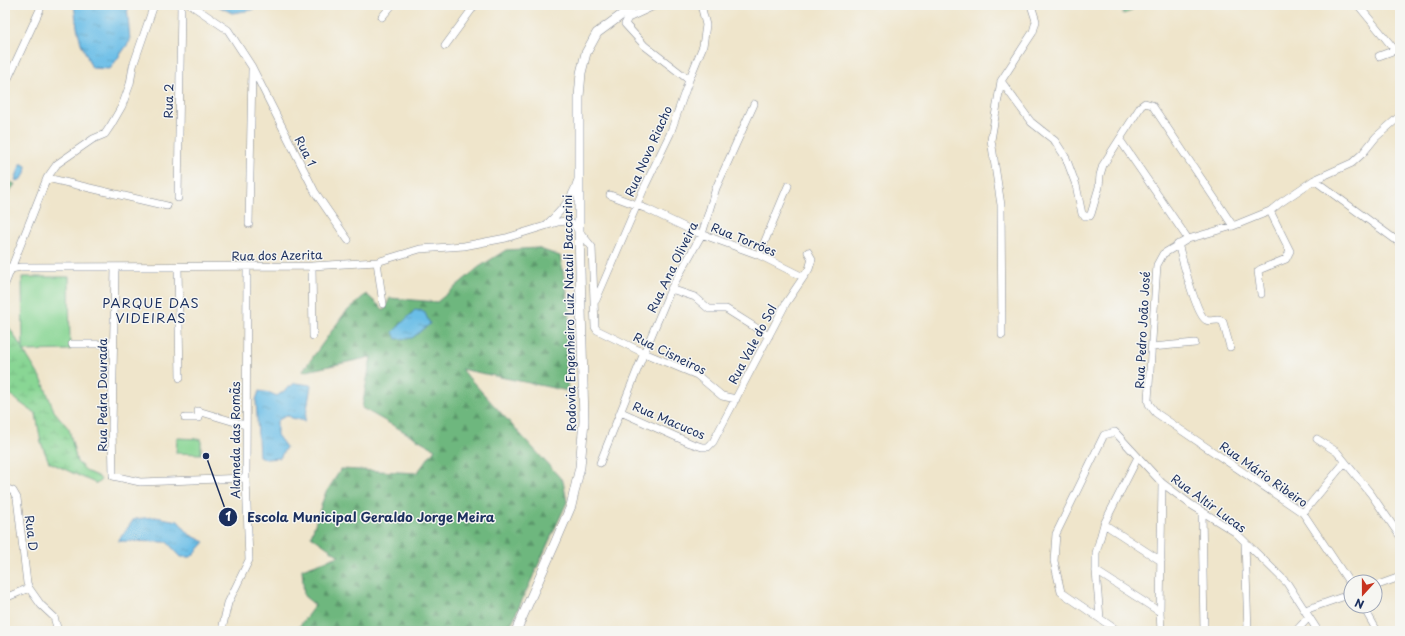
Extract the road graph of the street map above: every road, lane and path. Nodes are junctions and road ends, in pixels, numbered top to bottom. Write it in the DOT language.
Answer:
graph roads {
  1 [pos="42,5"];
  2 [pos="154,5"];
  3 [pos="181,5"];
  4 [pos="191,5"];
  5 [pos="392,5"];
  6 [pos="475,5"];
  7 [pos="635,5"];
  8 [pos="656,5"];
  9 [pos="701,5"];
  10 [pos="1031,5"];
  11 [pos="1358,5"];
  12 [pos="382,17"];
  13 [pos="445,46"];
  14 [pos="1398,49"];
  15 [pos="1379,56"];
  16 [pos="252,67"];
  17 [pos="689,80"];
  18 [pos="1001,81"];
  19 [pos="5,85"];
  20 [pos="754,104"];
  21 [pos="1400,116"];
  22 [pos="1120,140"];
  23 [pos="47,178"];
  24 [pos="579,178"];
  25 [pos="1314,180"];
  26 [pos="788,186"];
  27 [pos="610,195"];
  28 [pos="178,198"];
  29 [pos="636,205"];
  30 [pos="167,206"];
  31 [pos="1270,212"];
  32 [pos="249,224"];
  33 [pos="545,226"];
  34 [pos="1233,226"];
  35 [pos="579,232"];
  36 [pos="702,234"];
  37 [pos="1188,238"];
  38 [pos="348,240"];
  39 [pos="1400,243"];
  40 [pos="1178,244"];
  41 [pos="808,252"];
  42 [pos="759,255"];
  43 [pos="378,262"];
  44 [pos="247,266"];
  45 [pos="312,266"];
  46 [pos="8,267"];
  47 [pos="115,267"];
  48 [pos="178,267"];
  49 [pos="803,276"];
  50 [pos="5,284"];
  51 [pos="671,289"];
  52 [pos="1261,294"];
  53 [pos="594,303"];
  54 [pos="382,304"];
  55 [pos="1002,335"];
  56 [pos="313,336"];
  57 [pos="769,336"];
  58 [pos="1195,343"];
  59 [pos="72,344"];
  60 [pos="113,344"];
  61 [pos="1152,347"];
  62 [pos="1230,347"];
  63 [pos="644,353"];
  64 [pos="180,378"];
  65 [pos="736,398"];
  66 [pos="1148,400"];
  67 [pos="621,412"];
  68 [pos="185,418"];
  69 [pos="245,425"];
  70 [pos="1317,439"];
  71 [pos="708,447"];
  72 [pos="1138,457"];
  73 [pos="1345,462"];
  74 [pos="600,463"];
  75 [pos="246,478"];
  76 [pos="1162,483"];
  77 [pos="5,488"];
  78 [pos="1202,512"];
  79 [pos="1303,513"];
  80 [pos="1104,524"];
  81 [pos="1400,536"];
  82 [pos="1245,543"];
  83 [pos="1161,561"];
  84 [pos="1096,571"];
  85 [pos="1344,574"];
  86 [pos="1400,577"];
  87 [pos="1383,583"];
  88 [pos="29,588"];
  89 [pos="1343,597"];
  90 [pos="5,598"];
  91 [pos="1305,610"];
  92 [pos="1160,612"];
  93 [pos="1367,614"];
  94 [pos="1310,617"];
  95 [pos="1100,618"];
  96 [pos="58,631"];
  97 [pos="223,631"];
  98 [pos="516,631"];
  99 [pos="1118,631"];
  100 [pos="1161,631"];
  101 [pos="1204,631"];
  102 [pos="1248,631"];
  103 [pos="1296,631"];
  104 [pos="1318,631"];
  105 [pos="1377,631"];
  1 -- 19 [label="street"];
  2 -- 23 [label="street"];
  3 -- 28 [label="street, Rua 2"];
  4 -- 16 [label="street, Rua 1"];
  5 -- 12 [label="street"];
  6 -- 13 [label="street"];
  7 -- 24 [label="main road, Rodovia Engenheiro Luiz Natali Baccarini"];
  8 -- 17 [label="street"];
  9 -- 17 [label="street, Rua Novo Riacho"];
  10 -- 18 [label="street"];
  11 -- 14 [label="street"];
  14 -- 15 [label="street"];
  16 -- 32 [label="street"];
  16 -- 38 [label="street, Rua 1"];
  17 -- 29 [label="street, Rua Novo Riacho"];
  18 -- 22 [label="street"];
  18 -- 55 [label="street"];
  20 -- 36 [label="street, Rua Ana Oliveira"];
  21 -- 25 [label="street, Rua Pedro João José"];
  22 -- 34 [label="street"];
  22 -- 37 [label="street"];
  23 -- 30 [label="street"];
  23 -- 46 [label="street"];
  24 -- 33 [label="street"];
  24 -- 35 [label="main road, Rodovia Engenheiro Luiz Natali Baccarini"];
  25 -- 31 [label="street, Rua Pedro João José"];
  25 -- 39 [label="street"];
  26 -- 42 [label="street"];
  27 -- 29 [label="street, Rua Torrões"];
  29 -- 36 [label="street, Rua Torrões"];
  29 -- 53 [label="street, Rua Novo Riacho"];
  31 -- 34 [label="street, Rua Pedro João José"];
  31 -- 52 [label="street"];
  33 -- 35 [label="street, Rua dos Azerita"];
  33 -- 43 [label="street, Rua dos Azerita"];
  34 -- 37 [label="street, Rua Pedro João José"];
  35 -- 53 [label="street"];
  35 -- 98 [label="main road, Rodovia Engenheiro Luiz Natali Baccarini"];
  36 -- 42 [label="street, Rua Torrões"];
  36 -- 51 [label="street, Rua Ana Oliveira"];
  37 -- 40 [label="street, Rua Pedro João José"];
  40 -- 61 [label="street, Rua Pedro João José"];
  40 -- 62 [label="street"];
  41 -- 49 [label="street, Rua Vale do Sol"];
  42 -- 49 [label="street, Rua Torrões"];
  43 -- 45 [label="street, Rua dos Azerita"];
  43 -- 54 [label="street"];
  44 -- 45 [label="street, Rua dos Azerita"];
  44 -- 48 [label="street, Rua dos Azerita"];
  44 -- 69 [label="street, Alameda das Romãs"];
  45 -- 56 [label="street"];
  46 -- 47 [label="street, Rua dos Azerita"];
  46 -- 50 [label="street"];
  47 -- 48 [label="street, Rua dos Azerita"];
  47 -- 60 [label="street, Rua Pedra Dourada"];
  48 -- 64 [label="street"];
  49 -- 57 [label="street, Rua Vale do Sol"];
  51 -- 57 [label="street"];
  51 -- 63 [label="street, Rua Ana Oliveira"];
  53 -- 63 [label="street, Rua Cisneiros"];
  57 -- 65 [label="street, Rua Vale do Sol"];
  58 -- 61 [label="street"];
  59 -- 60 [label="street"];
  60 -- 75 [label="street, Rua Pedra Dourada"];
  61 -- 66 [label="street, Rua Pedro João José"];
  63 -- 65 [label="street, Rua Cisneiros"];
  63 -- 67 [label="street, Rua Ana Oliveira"];
  65 -- 71 [label="street, Rua Vale do Sol"];
  66 -- 79 [label="street, Rua Mário Ribeiro"];
  67 -- 71 [label="street, Rua Macucos"];
  67 -- 74 [label="street, Rua Ana Oliveira"];
  68 -- 69 [label="street"];
  69 -- 75 [label="street, Alameda das Romãs"];
  70 -- 73 [label="street"];
  72 -- 76 [label="street, Rua Altir Lucas"];
  72 -- 80 [label="street"];
  72 -- 95 [label="street, Rua Altir Lucas"];
  73 -- 79 [label="street"];
  73 -- 81 [label="street"];
  75 -- 97 [label="street, Alameda das Romãs"];
  76 -- 78 [label="street, Rua Altir Lucas"];
  76 -- 83 [label="street"];
  77 -- 88 [label="street, Rua D"];
  78 -- 82 [label="street, Rua Altir Lucas"];
  78 -- 101 [label="street"];
  79 -- 85 [label="street, Rua Mário Ribeiro"];
  80 -- 83 [label="street"];
  80 -- 84 [label="street"];
  82 -- 91 [label="street, Rua Altir Lucas"];
  82 -- 102 [label="street"];
  83 -- 92 [label="street"];
  84 -- 92 [label="street"];
  84 -- 95 [label="street"];
  86 -- 87 [label="street"];
  88 -- 90 [label="street"];
  88 -- 96 [label="street"];
  89 -- 91 [label="street"];
  91 -- 94 [label="street, Rua Altir Lucas"];
  92 -- 100 [label="street"];
  93 -- 105 [label="street"];
  94 -- 103 [label="street"];
  94 -- 104 [label="street, Rua Altir Lucas"];
  95 -- 99 [label="street"];
}
